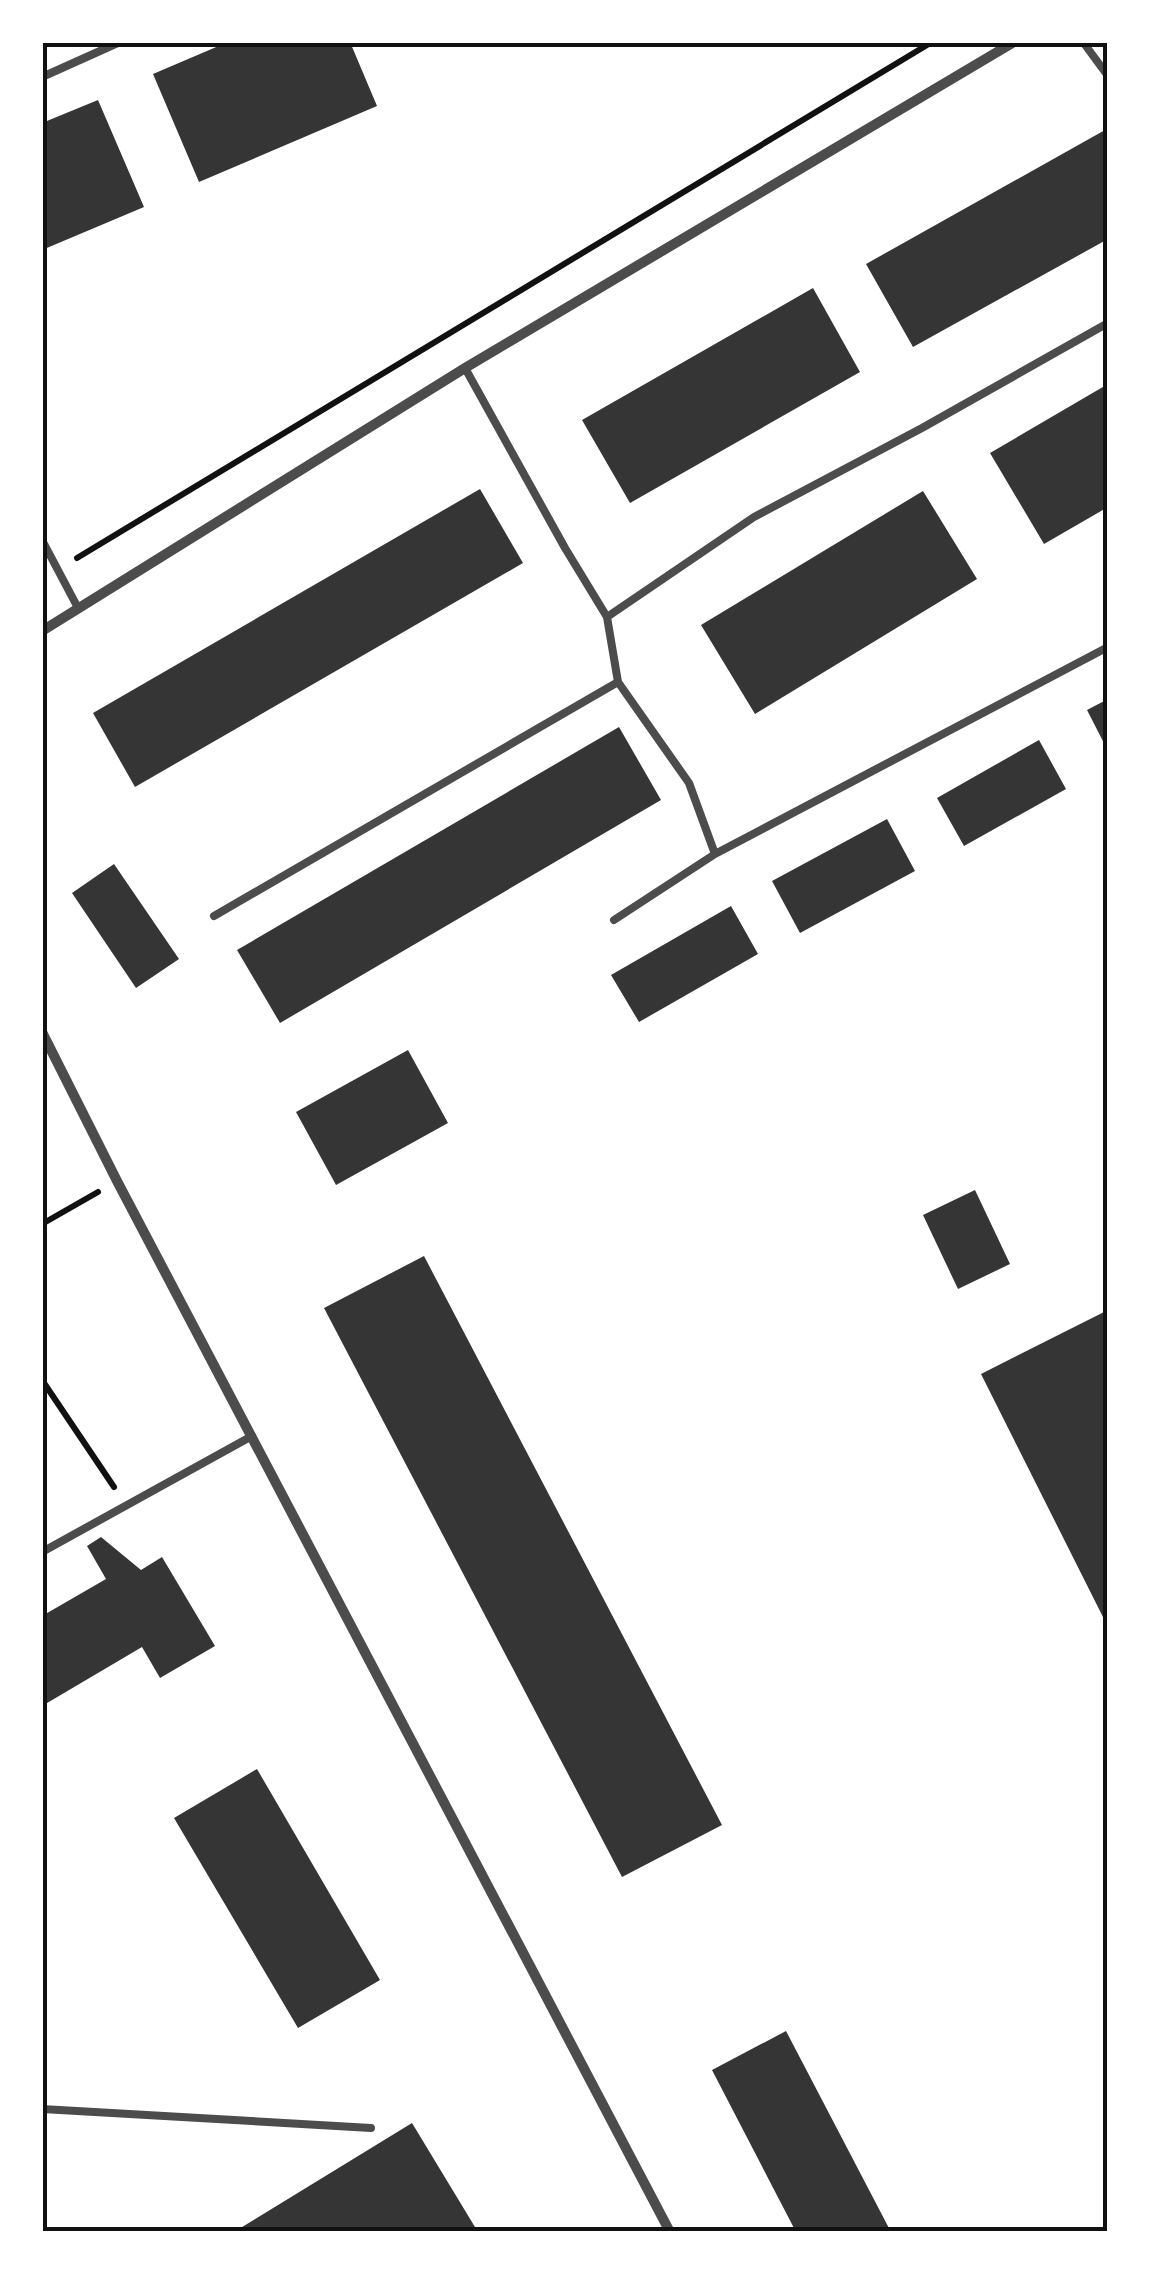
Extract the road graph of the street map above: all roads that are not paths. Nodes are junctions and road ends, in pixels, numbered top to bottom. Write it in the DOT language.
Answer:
graph roads {
  1 [pos="120,42"];
  2 [pos="1014,42"];
  3 [pos="1083,42"];
  4 [pos="1108,76"];
  5 [pos="42,77"];
  6 [pos="1108,323"];
  7 [pos="465,368"];
  8 [pos="42,540"];
  9 [pos="78,608"];
  10 [pos="608,618"];
  11 [pos="42,631"];
  12 [pos="1108,647"];
  13 [pos="618,682"];
  14 [pos="715,854"];
  15 [pos="214,916"];
  16 [pos="614,920"];
  17 [pos="42,1032"];
  18 [pos="252,1436"];
  19 [pos="42,1552"];
  20 [pos="42,2109"];
  21 [pos="371,2128"];
  22 [pos="670,2232"];
  1 -- 5 [label="lane"];
  2 -- 7 [label="street"];
  3 -- 4 [label="lane"];
  6 -- 10 [label="lane"];
  7 -- 9 [label="street"];
  7 -- 10 [label="lane"];
  8 -- 9 [label="lane"];
  9 -- 11 [label="street"];
  10 -- 13 [label="lane"];
  12 -- 14 [label="lane"];
  13 -- 14 [label="lane"];
  13 -- 15 [label="lane"];
  14 -- 16 [label="lane"];
  17 -- 18 [label="street"];
  18 -- 19 [label="lane"];
  18 -- 22 [label="street"];
  20 -- 21 [label="lane"];
}
